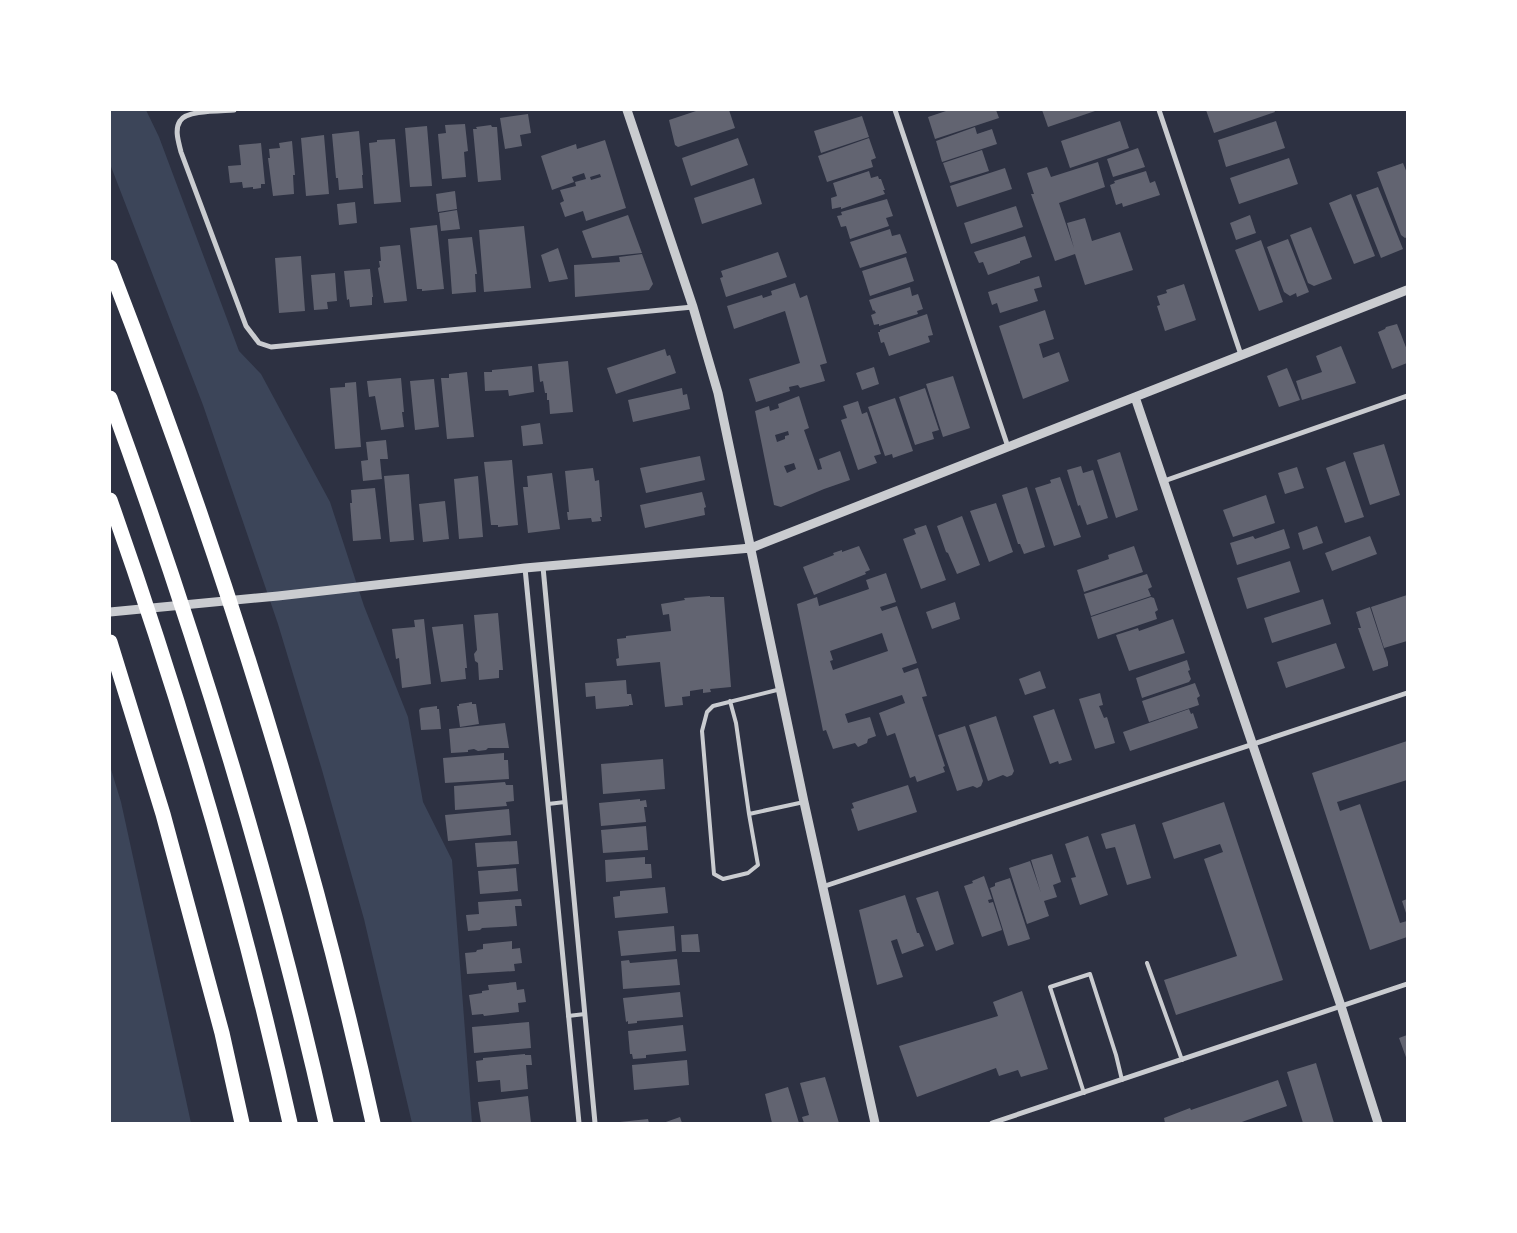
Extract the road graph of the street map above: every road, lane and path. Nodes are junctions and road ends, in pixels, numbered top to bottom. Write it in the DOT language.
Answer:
graph roads {
  1 [pos="234,110"];
  2 [pos="627,110"];
  3 [pos="895,110"];
  4 [pos="1159,110"];
  5 [pos="110,267"];
  6 [pos="1407,290"];
  7 [pos="692,307"];
  8 [pos="1241,355"];
  9 [pos="1407,396"];
  10 [pos="1135,397"];
  11 [pos="110,398"];
  12 [pos="1008,448"];
  13 [pos="1164,481"];
  14 [pos="110,500"];
  15 [pos="752,548"];
  16 [pos="542,567"];
  17 [pos="525,568"];
  18 [pos="110,612"];
  19 [pos="110,642"];
  20 [pos="781,689"];
  21 [pos="1407,692"];
  22 [pos="730,701"];
  23 [pos="1252,744"];
  24 [pos="565,802"];
  25 [pos="804,802"];
  26 [pos="548,804"];
  27 [pos="749,814"];
  28 [pos="822,887"];
  29 [pos="1147,963"];
  30 [pos="1407,984"];
  31 [pos="1341,1006"];
  32 [pos="585,1014"];
  33 [pos="568,1016"];
  34 [pos="1182,1060"];
  35 [pos="1122,1080"];
  36 [pos="1084,1093"];
  37 [pos="242,1123"];
  38 [pos="290,1123"];
  39 [pos="326,1123"];
  40 [pos="373,1123"];
  41 [pos="579,1123"];
  42 [pos="595,1123"];
  43 [pos="875,1123"];
  44 [pos="992,1123"];
  45 [pos="1378,1123"];
  1 -- 7 [label="street"];
  2 -- 7 [label="street"];
  3 -- 12 [label="street"];
  4 -- 8 [label="street"];
  5 -- 40 [label="highway"];
  6 -- 8 [label="street"];
  7 -- 15 [label="street"];
  8 -- 10 [label="street"];
  9 -- 13 [label="street"];
  10 -- 12 [label="street"];
  10 -- 13 [label="street"];
  11 -- 39 [label="highway"];
  12 -- 15 [label="street"];
  13 -- 23 [label="street"];
  14 -- 38 [label="highway"];
  15 -- 16 [label="street"];
  15 -- 20 [label="street"];
  16 -- 17 [label="street"];
  16 -- 24 [label="street"];
  17 -- 18 [label="street"];
  17 -- 26 [label="street"];
  19 -- 37 [label="highway"];
  20 -- 22 [label="lane"];
  20 -- 25 [label="street"];
  21 -- 23 [label="street"];
  22 -- 27 [label="lane"];
  22 -- 27 [label="lane"];
  23 -- 28 [label="street"];
  23 -- 31 [label="street"];
  24 -- 26 [label="lane"];
  24 -- 32 [label="street"];
  25 -- 27 [label="lane"];
  25 -- 28 [label="street"];
  26 -- 33 [label="street"];
  28 -- 43 [label="street"];
  29 -- 34 [label="lane"];
  30 -- 31 [label="street"];
  31 -- 34 [label="street"];
  31 -- 45 [label="street"];
  32 -- 33 [label="lane"];
  32 -- 42 [label="street"];
  33 -- 41 [label="street"];
  34 -- 35 [label="street"];
  35 -- 36 [label="street"];
  35 -- 36 [label="lane"];
  36 -- 44 [label="street"];
}
